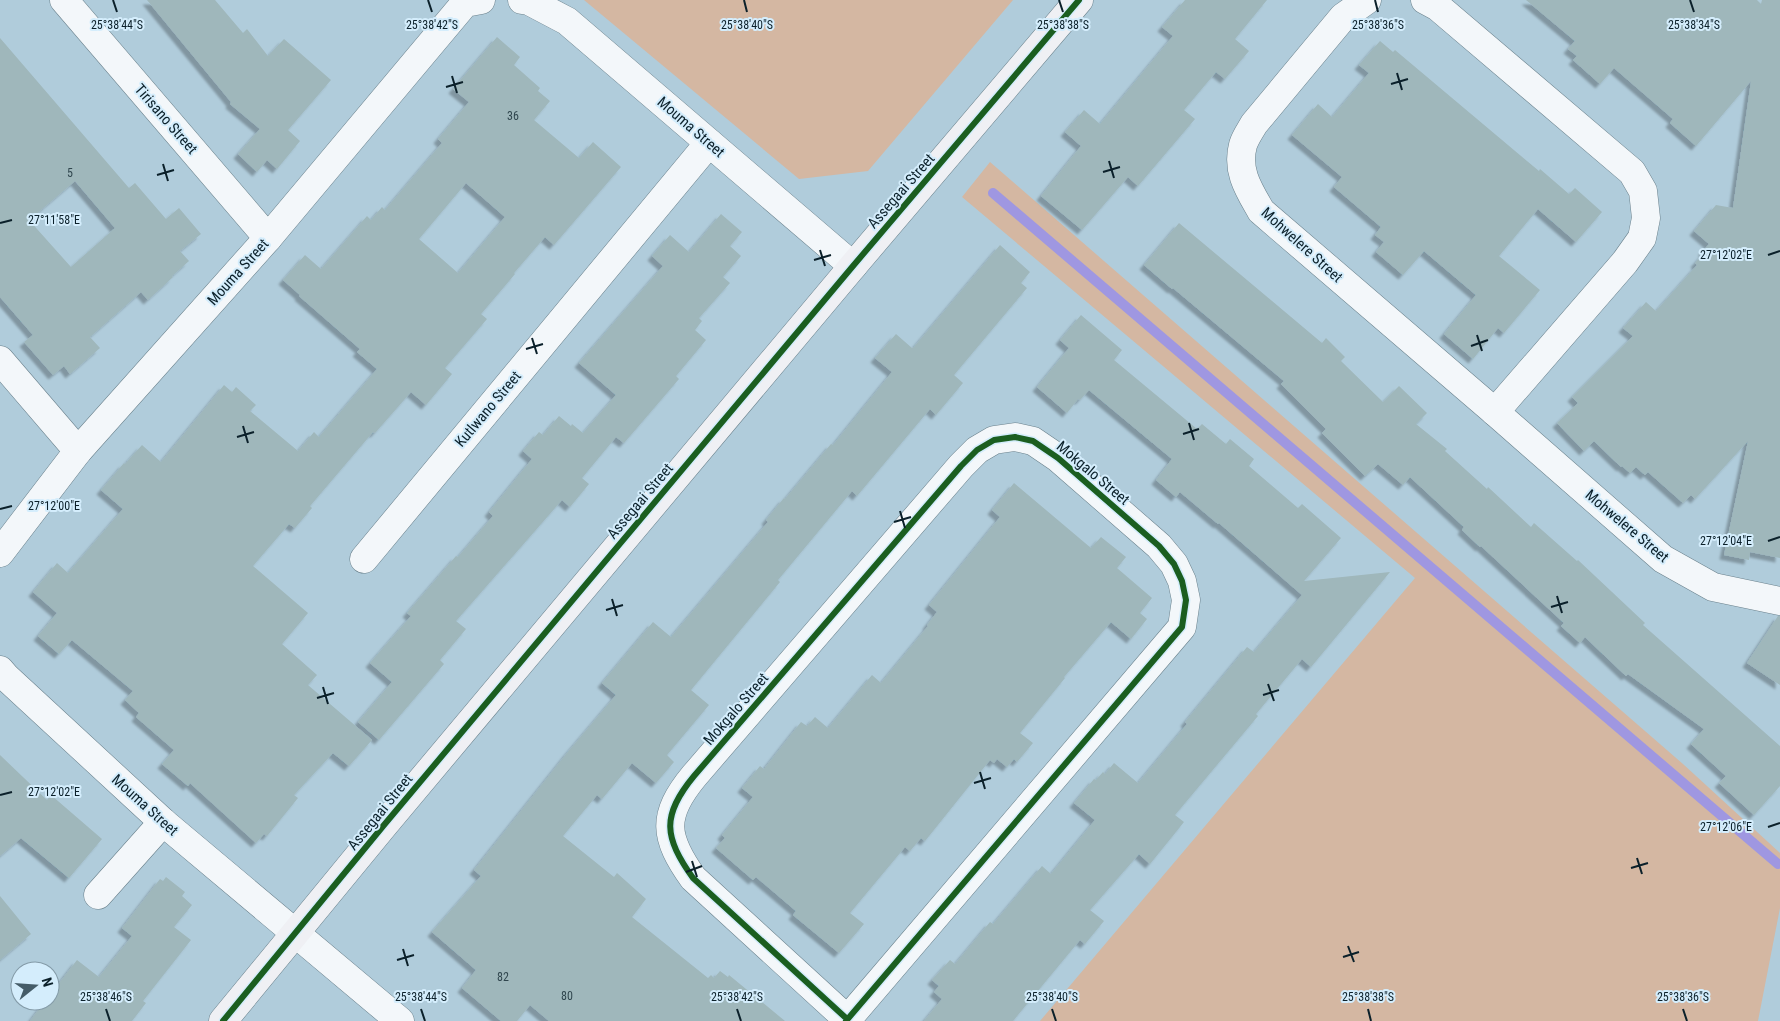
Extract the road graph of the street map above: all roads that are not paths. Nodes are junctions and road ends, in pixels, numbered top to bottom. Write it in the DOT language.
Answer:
graph roads {
  1 [pos="64,0"];
  2 [pos="522,0"];
  3 [pos="1079,0"];
  4 [pos="1367,0"];
  5 [pos="1425,0"];
  6 [pos="470,1"];
  7 [pos="709,143"];
  8 [pos="268,238"];
  9 [pos="853,266"];
  10 [pos="0,360"];
  11 [pos="1495,412"];
  12 [pos="78,451"];
  13 [pos="0,554"];
  14 [pos="364,559"];
  15 [pos="1780,601"];
  16 [pos="0,670"];
  17 [pos="163,822"];
  18 [pos="98,895"];
  19 [pos="295,935"];
  20 [pos="847,1020"];
  21 [pos="223,1021"];
  22 [pos="400,1021"];
  1 -- 8 [label="street, Tirisano Street"];
  2 -- 7 [label="street, Mouma Street"];
  3 -- 9 [label="street, Assegaai Street"];
  4 -- 11 [label="street, Mohwelere Street"];
  5 -- 11 [label="street"];
  6 -- 8 [label="street, Mouma Street"];
  7 -- 9 [label="street, Mouma Street"];
  7 -- 14 [label="street, Kutlwano Street"];
  8 -- 12 [label="street, Mouma Street"];
  9 -- 19 [label="street, Assegaai Street"];
  10 -- 12 [label="street"];
  11 -- 15 [label="street, Mohwelere Street"];
  12 -- 13 [label="street, Mouma Street"];
  16 -- 17 [label="street, Mouma Street"];
  17 -- 18 [label="street"];
  17 -- 19 [label="street, Mouma Street"];
  19 -- 21 [label="street, Assegaai Street"];
  19 -- 22 [label="street, Mouma Street"];
  20 -- 20 [label="street, Mokgalo Street"];
}
